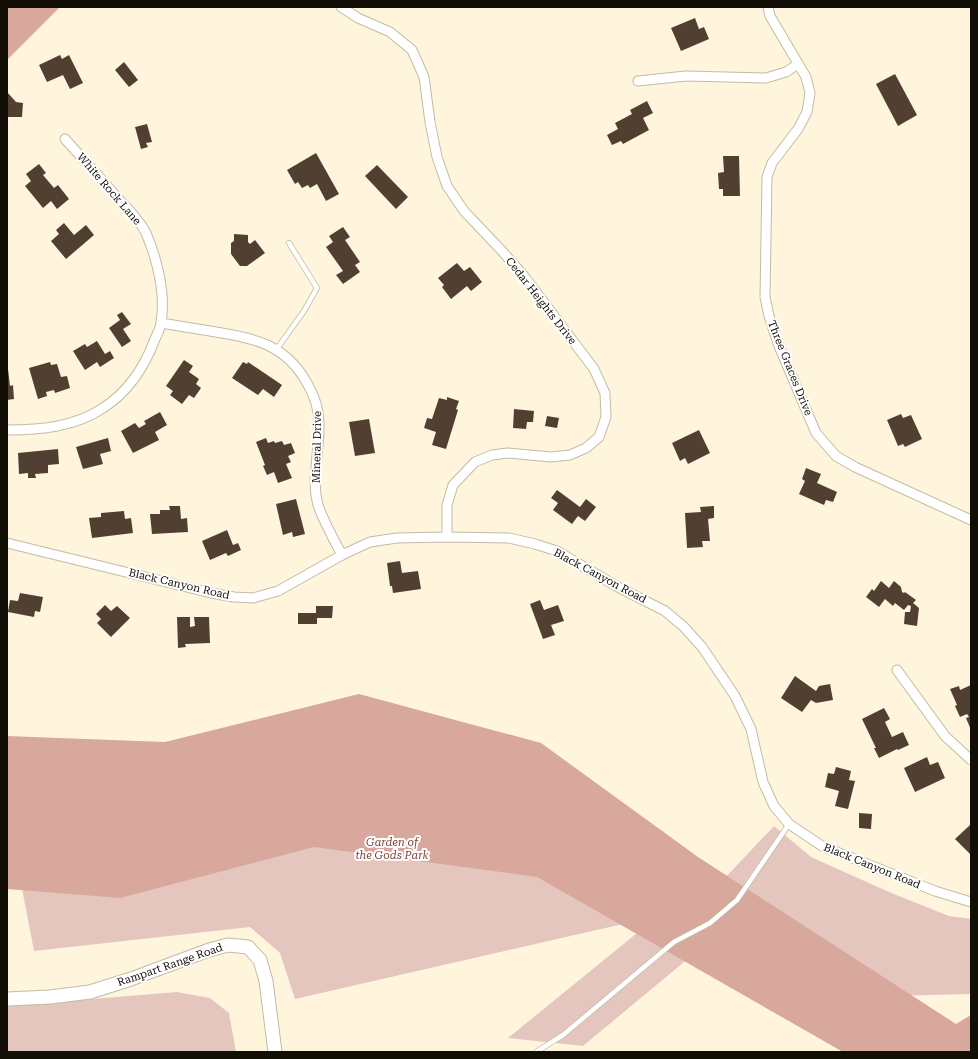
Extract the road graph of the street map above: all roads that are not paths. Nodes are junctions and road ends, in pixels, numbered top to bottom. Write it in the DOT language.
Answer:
graph roads {
  1 [pos="341,7"];
  2 [pos="768,7"];
  3 [pos="798,64"];
  4 [pos="638,81"];
  5 [pos="65,139"];
  6 [pos="289,243"];
  7 [pos="162,323"];
  8 [pos="276,350"];
  9 [pos="7,430"];
  10 [pos="971,520"];
  11 [pos="447,537"];
  12 [pos="7,543"];
  13 [pos="342,555"];
  14 [pos="897,670"];
  15 [pos="971,760"];
  16 [pos="789,824"];
  17 [pos="971,902"];
  18 [pos="7,998"];
  19 [pos="275,1052"];
  20 [pos="536,1052"];
  1 -- 11 [label="street, Cedar Heights Drive"];
  2 -- 3 [label="street, Three Graces Drive"];
  3 -- 4 [label="street"];
  3 -- 10 [label="street, Three Graces Drive"];
  5 -- 7 [label="street, White Rock Lane"];
  6 -- 8 [label="lane"];
  7 -- 8 [label="street, Mineral Drive"];
  7 -- 9 [label="street, White Rock Lane"];
  8 -- 13 [label="street, Mineral Drive"];
  11 -- 13 [label="street, Black Canyon Road"];
  11 -- 16 [label="street, Black Canyon Road"];
  12 -- 13 [label="street, Black Canyon Road"];
  14 -- 15 [label="street"];
  16 -- 17 [label="street, Black Canyon Road"];
  16 -- 20 [label="lane"];
  18 -- 19 [label="street, Rampart Range Road"];
}
